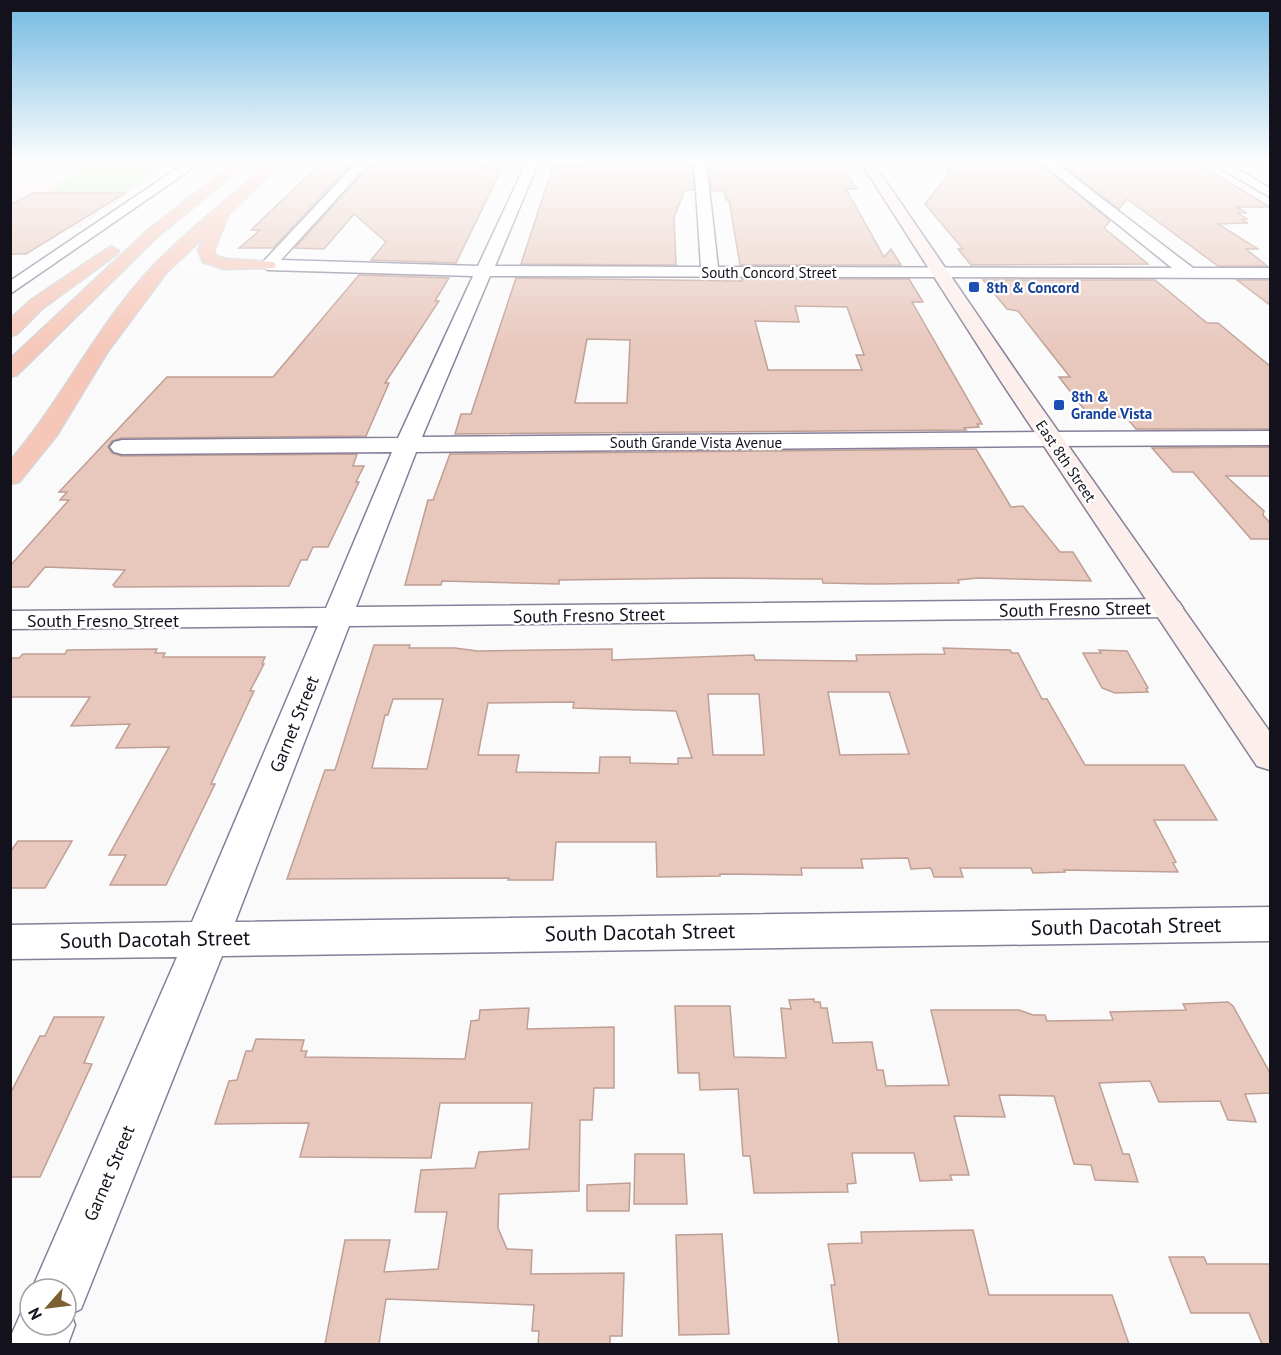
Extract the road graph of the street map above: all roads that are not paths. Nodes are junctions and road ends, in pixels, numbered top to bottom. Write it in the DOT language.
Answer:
graph roads {
  1 [pos="104,224"];
  2 [pos="164,224"];
  3 [pos="208,224"];
  4 [pos="218,224"];
  5 [pos="306,224"];
  6 [pos="505,224"];
  7 [pos="706,224"];
  8 [pos="908,224"];
  9 [pos="1126,224"];
  10 [pos="153,233"];
  11 [pos="22,264"];
  12 [pos="46,264"];
  13 [pos="268,265"];
  14 [pos="484,271"];
  15 [pos="710,272"];
  16 [pos="940,273"];
  17 [pos="1189,273"];
  18 [pos="1270,273"];
  19 [pos="10,289"];
  20 [pos="10,330"];
  21 [pos="99,349"];
  22 [pos="14,368"];
  23 [pos="10,386"];
  24 [pos="36,411"];
  25 [pos="1270,438"];
  26 [pos="1051,439"];
  27 [pos="407,444"];
  28 [pos="122,447"];
  29 [pos="10,477"];
  30 [pos="1168,608"];
  31 [pos="337,619"];
  32 [pos="10,621"];
  33 [pos="1270,758"];
  34 [pos="1270,924"];
  35 [pos="207,938"];
  36 [pos="10,942"];
  37 [pos="66,1277"];
  1 -- 12 [label="street"];
  2 -- 10 [label="highway"];
  3 -- 21 [label="highway"];
  4 -- 13 [label="highway"];
  5 -- 13 [label="street"];
  6 -- 14 [label="street, Garnet Street"];
  7 -- 15 [label="street"];
  8 -- 16 [label="main road, East 8th Street"];
  9 -- 17 [label="street"];
  10 -- 20 [label="highway"];
  10 -- 22 [label="highway"];
  11 -- 12 [label="street"];
  12 -- 19 [label="street"];
  13 -- 14 [label="street, South Concord Street"];
  14 -- 15 [label="street, South Concord Street"];
  14 -- 27 [label="street, Garnet Street"];
  15 -- 16 [label="street, South Concord Street"];
  16 -- 17 [label="street, South Concord Street"];
  16 -- 26 [label="main road, East 8th Street"];
  17 -- 18 [label="street, South Concord Street"];
  21 -- 24 [label="highway"];
  21 -- 29 [label="highway"];
  22 -- 23 [label="highway"];
  25 -- 26 [label="street, South Grande Vista Avenue"];
  26 -- 27 [label="street, South Grande Vista Avenue"];
  26 -- 30 [label="main road, East 8th Street"];
  27 -- 28 [label="street, South Grande Vista Avenue"];
  27 -- 31 [label="street, Garnet Street"];
  30 -- 31 [label="street, South Fresno Street"];
  30 -- 33 [label="main road, East 8th Street"];
  31 -- 32 [label="street, South Fresno Street"];
  31 -- 35 [label="street, Garnet Street"];
  34 -- 35 [label="street, South Dacotah Street"];
  35 -- 36 [label="street, South Dacotah Street"];
  35 -- 37 [label="street, Garnet Street"];
}
